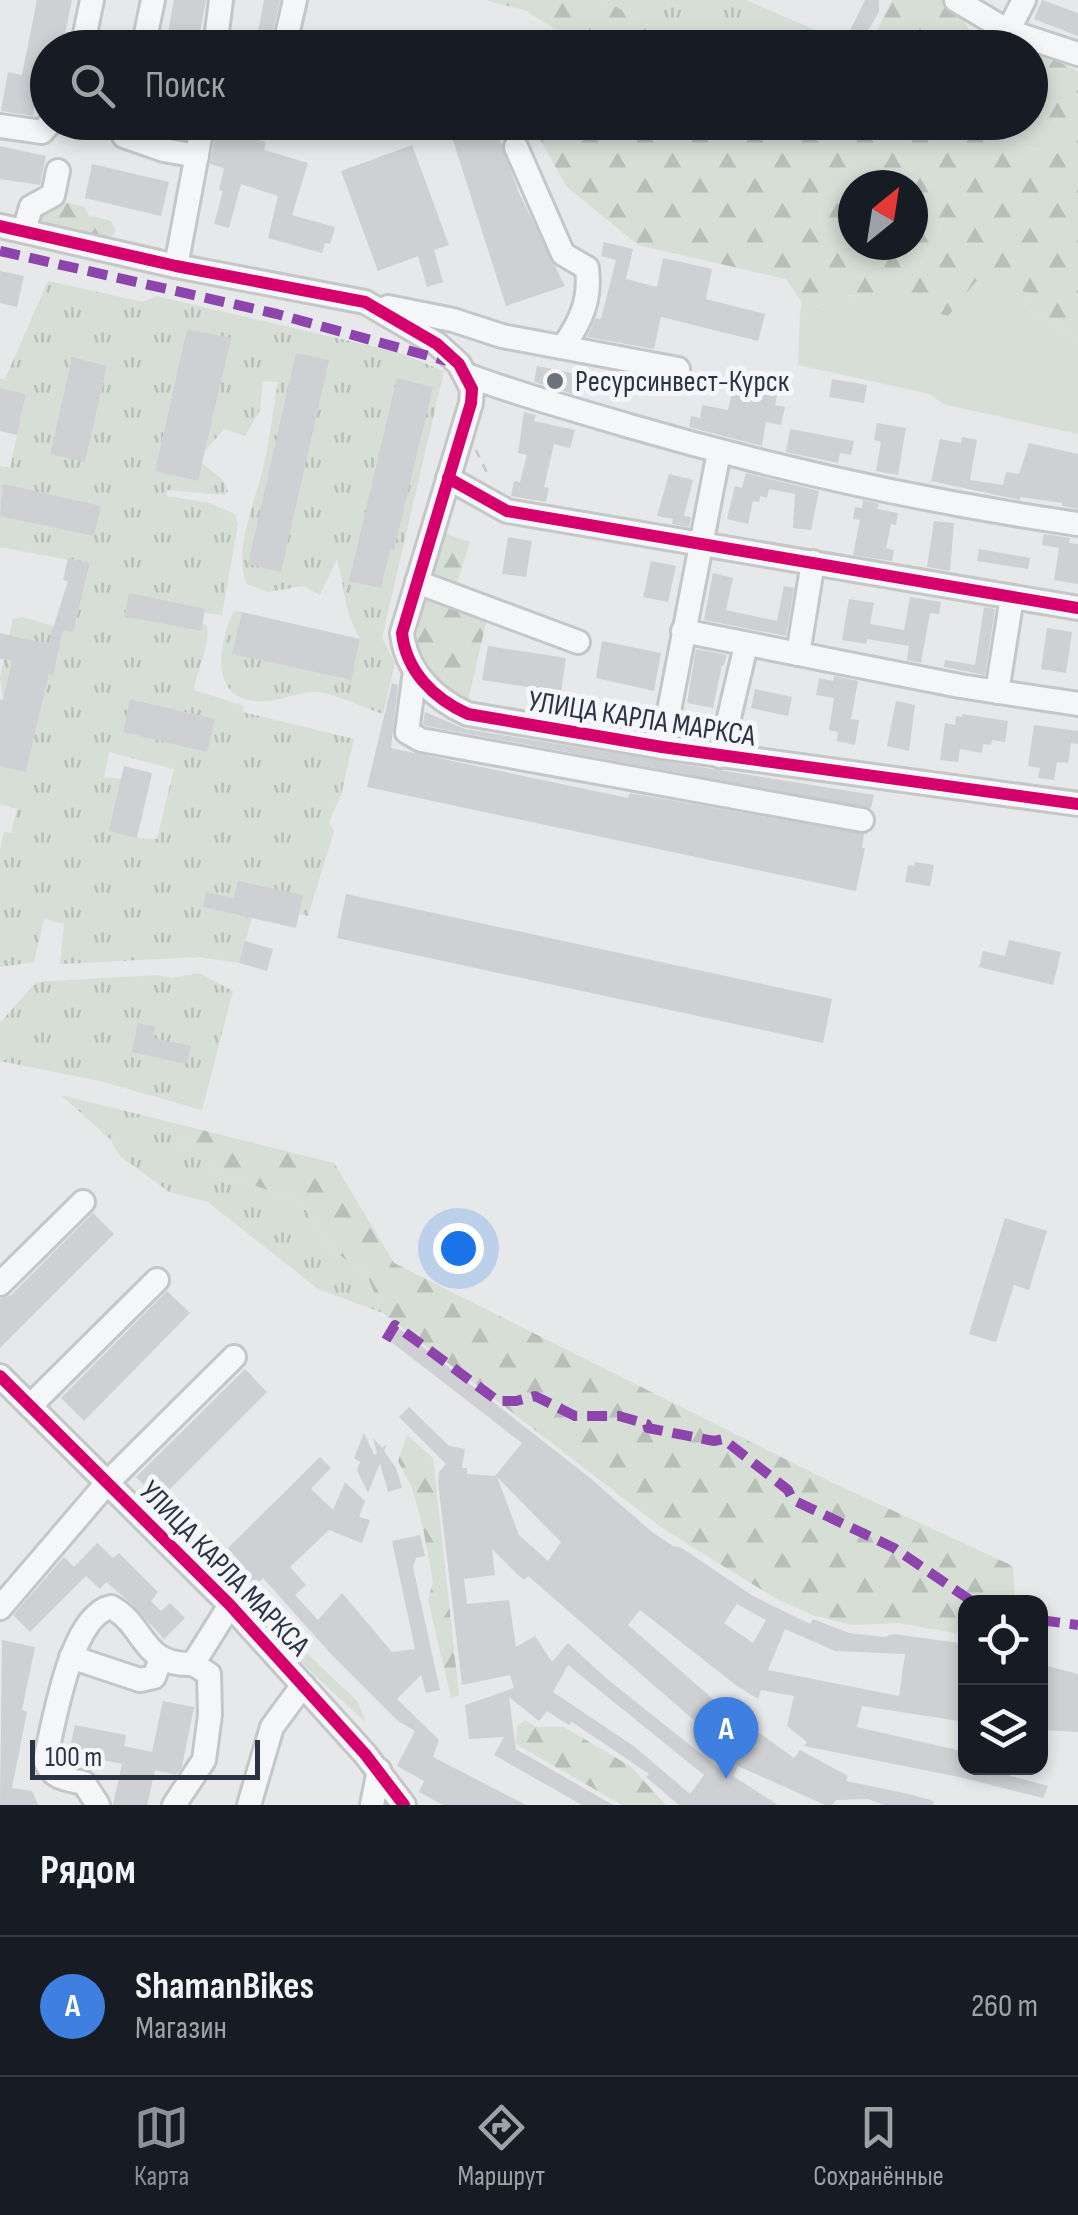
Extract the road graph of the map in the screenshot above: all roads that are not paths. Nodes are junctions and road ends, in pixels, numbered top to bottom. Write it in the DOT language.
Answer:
graph roads {
  1 [pos="92,0"];
  2 [pos="153,0"];
  3 [pos="220,0"];
  4 [pos="295,0"];
  5 [pos="956,0"];
  6 [pos="1024,0"];
  7 [pos="86,30"];
  8 [pos="147,30"];
  9 [pos="217,30"];
  10 [pos="288,30"];
  11 [pos="1008,30"];
  12 [pos="1048,44"];
  13 [pos="1078,54"];
  14 [pos="0,126"];
  15 [pos="30,130"];
  16 [pos="135,140"];
  17 [pos="200,140"];
  18 [pos="516,147"];
  19 [pos="197,156"];
  20 [pos="58,171"];
  21 [pos="0,226"];
  22 [pos="24,231"];
  23 [pos="176,266"];
  24 [pos="364,302"];
  25 [pos="563,348"];
  26 [pos="678,369"];
  27 [pos="467,374"];
  28 [pos="719,452"];
  29 [pos="448,478"];
  30 [pos="1078,524"];
  31 [pos="702,544"];
  32 [pos="813,562"];
  33 [pos="417,582"];
  34 [pos="1012,597"];
  35 [pos="1078,608"];
  36 [pos="683,631"];
  37 [pos="578,642"];
  38 [pos="746,645"];
  39 [pos="798,654"];
  40 [pos="415,670"];
  41 [pos="997,692"];
  42 [pos="1078,704"];
  43 [pos="662,747"];
  44 [pos="720,756"];
  45 [pos="1078,804"];
  46 [pos="862,820"];
  47 [pos="84,1202"];
  48 [pos="157,1280"];
  49 [pos="0,1284"];
  50 [pos="234,1357"];
  51 [pos="0,1376"];
  52 [pos="30,1406"];
  53 [pos="108,1483"];
  54 [pos="230,1605"];
  55 [pos="0,1608"];
  56 [pos="71,1657"];
  57 [pos="161,1659"];
  58 [pos="193,1664"];
  59 [pos="303,1685"];
  60 [pos="378,1770"];
  61 [pos="98,1805"];
  62 [pos="174,1805"];
  63 [pos="249,1805"];
  64 [pos="372,1805"];
  65 [pos="404,1805"];
  1 -- 7 [label="street"];
  2 -- 8 [label="street"];
  3 -- 9 [label="street"];
  4 -- 10 [label="street"];
  5 -- 11 [label="street"];
  6 -- 11 [label="street"];
  12 -- 13 [label="street"];
  14 -- 15 [label="street"];
  16 -- 19 [label="street"];
  17 -- 19 [label="street"];
  18 -- 25 [label="street"];
  19 -- 23 [label="street"];
  20 -- 22 [label="street"];
  21 -- 22 [label="street"];
  22 -- 23 [label="street"];
  23 -- 24 [label="street"];
  24 -- 25 [label="street"];
  24 -- 27 [label="street"];
  25 -- 26 [label="street"];
  27 -- 28 [label="street"];
  27 -- 29 [label="street"];
  28 -- 30 [label="street"];
  28 -- 31 [label="street"];
  29 -- 31 [label="street"];
  29 -- 33 [label="street"];
  31 -- 32 [label="street"];
  31 -- 36 [label="street"];
  32 -- 34 [label="street"];
  32 -- 39 [label="street"];
  33 -- 37 [label="street"];
  33 -- 40 [label="street"];
  34 -- 35 [label="street"];
  34 -- 41 [label="street"];
  36 -- 38 [label="street"];
  36 -- 43 [label="street"];
  38 -- 39 [label="street"];
  38 -- 44 [label="street"];
  39 -- 41 [label="street"];
  40 -- 43 [label="street, УЛИЦА КАРЛА МАРКСА"];
  40 -- 46 [label="street"];
  41 -- 42 [label="street"];
  43 -- 44 [label="street, УЛИЦА КАРЛА МАРКСА"];
  44 -- 45 [label="street, УЛИЦА КАРЛА МАРКСА"];
  47 -- 49 [label="street"];
  48 -- 52 [label="street"];
  50 -- 53 [label="street"];
  51 -- 52 [label="street, УЛИЦА КАРЛА МАРКСА"];
  52 -- 53 [label="street, УЛИЦА КАРЛА МАРКСА"];
  53 -- 54 [label="street, УЛИЦА КАРЛА МАРКСА"];
  53 -- 55 [label="street"];
  54 -- 58 [label="street"];
  54 -- 59 [label="street, УЛИЦА КАРЛА МАРКСА"];
  56 -- 57 [label="street"];
  56 -- 57 [label="street"];
  56 -- 61 [label="street"];
  57 -- 58 [label="street"];
  58 -- 62 [label="street"];
  59 -- 60 [label="street, УЛИЦА КАРЛА МАРКСА"];
  59 -- 63 [label="street"];
  60 -- 64 [label="street"];
  60 -- 65 [label="street, УЛИЦА КАРЛА МАРКСА"];
}
